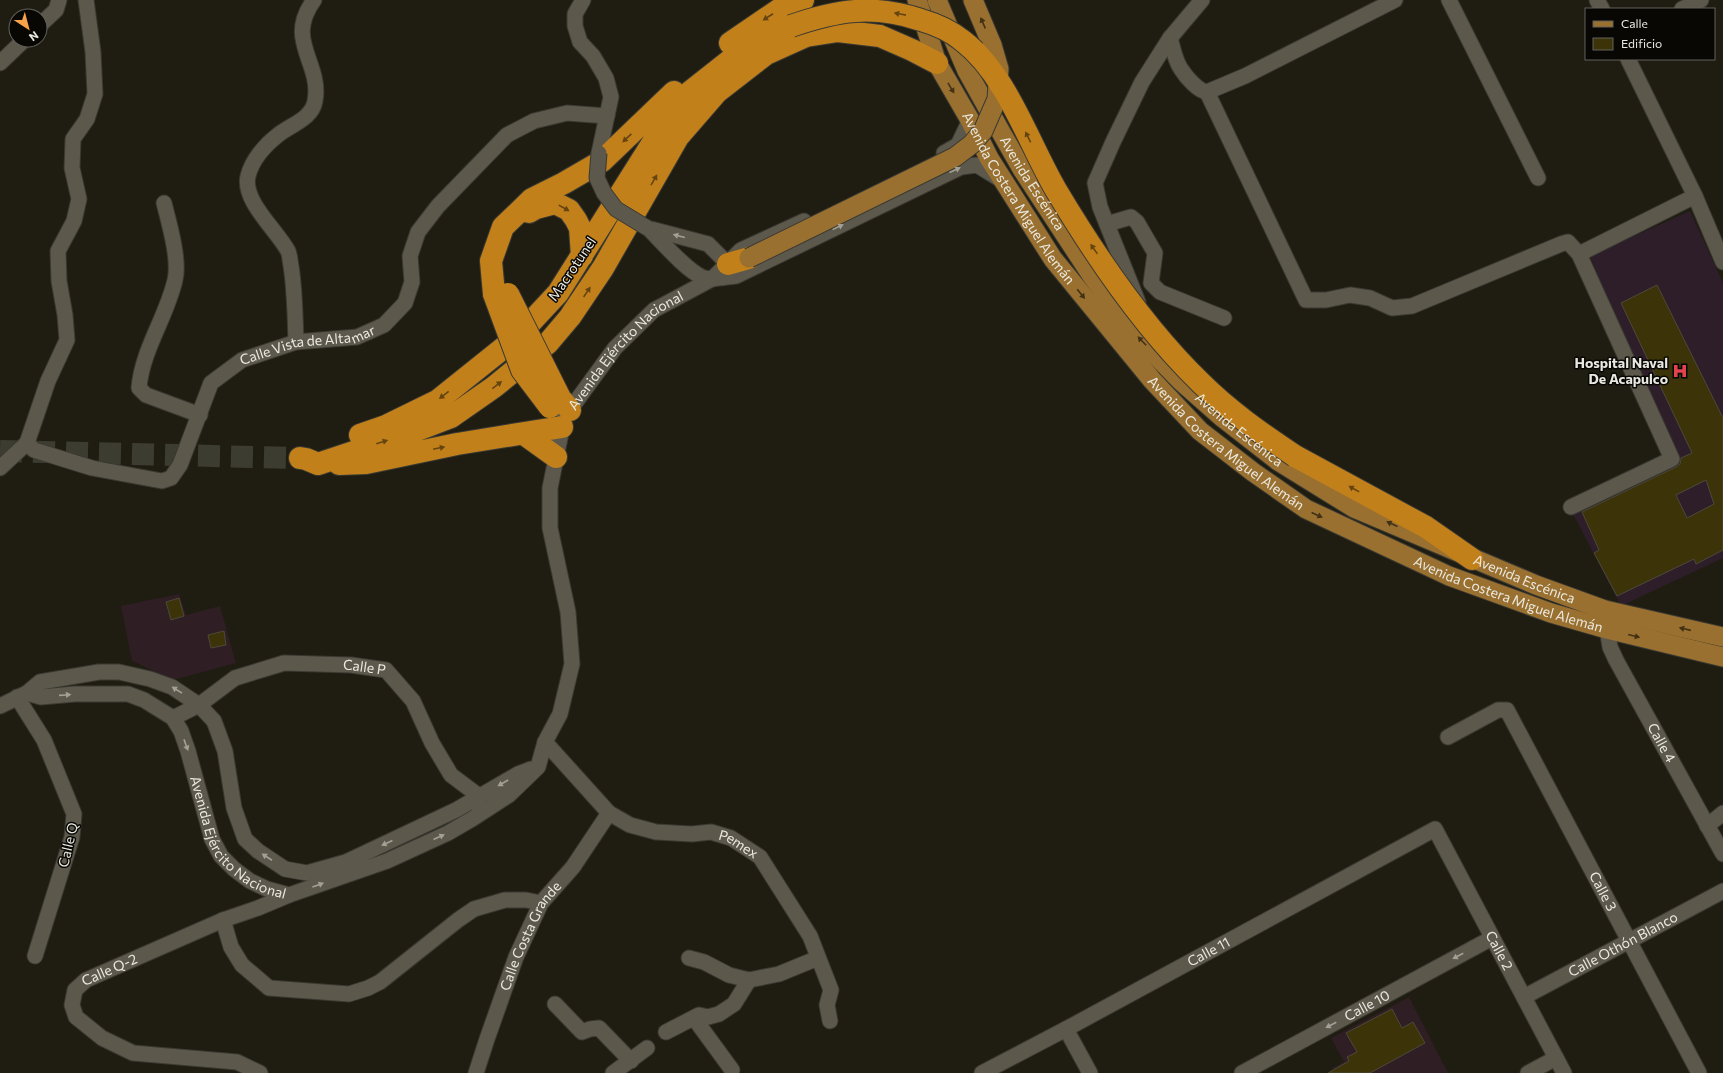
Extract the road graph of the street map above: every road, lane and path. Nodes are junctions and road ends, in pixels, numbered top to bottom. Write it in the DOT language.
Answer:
graph roads {
  1 [pos="59,0"];
  2 [pos="86,0"];
  3 [pos="314,0"];
  4 [pos="583,0"];
  5 [pos="802,0"];
  6 [pos="918,0"];
  7 [pos="937,0"];
  8 [pos="973,0"];
  9 [pos="1202,0"];
  10 [pos="1395,0"];
  11 [pos="1449,0"];
  12 [pos="1701,0"];
  13 [pos="1684,8"];
  14 [pos="48,18"];
  15 [pos="1170,38"];
  16 [pos="16,48"];
  17 [pos="1628,60"];
  18 [pos="0,63"];
  19 [pos="937,63"];
  20 [pos="695,71"];
  21 [pos="690,92"];
  22 [pos="1207,92"];
  23 [pos="607,116"];
  24 [pos="657,120"];
  25 [pos="970,120"];
  26 [pos="1538,178"];
  27 [pos="1004,181"];
  28 [pos="1695,196"];
  29 [pos="164,203"];
  30 [pos="1107,224"];
  31 [pos="649,229"];
  32 [pos="1719,243"];
  33 [pos="1579,254"];
  34 [pos="582,256"];
  35 [pos="749,258"];
  36 [pos="1723,262"];
  37 [pos="728,264"];
  38 [pos="712,279"];
  39 [pos="499,290"];
  40 [pos="1224,318"];
  41 [pos="296,342"];
  42 [pos="1172,372"];
  43 [pos="561,412"];
  44 [pos="200,416"];
  45 [pos="524,434"];
  46 [pos="26,443"];
  47 [pos="556,458"];
  48 [pos="308,460"];
  49 [pos="0,468"];
  50 [pos="1571,507"];
  51 [pos="1472,559"];
  52 [pos="1606,629"];
  53 [pos="1723,637"];
  54 [pos="1723,657"];
  55 [pos="22,695"];
  56 [pos="199,704"];
  57 [pos="0,706"];
  58 [pos="174,718"];
  59 [pos="1448,737"];
  60 [pos="545,742"];
  61 [pos="538,767"];
  62 [pos="479,796"];
  63 [pos="609,813"];
  64 [pos="1723,813"];
  65 [pos="472,819"];
  66 [pos="1707,826"];
  67 [pos="1434,829"];
  68 [pos="1723,854"];
  69 [pos="1723,891"];
  70 [pos="290,895"];
  71 [pos="542,903"];
  72 [pos="223,920"];
  73 [pos="1492,938"];
  74 [pos="1629,941"];
  75 [pos="35,956"];
  76 [pos="690,958"];
  77 [pos="818,958"];
  78 [pos="749,980"];
  79 [pos="1524,997"];
  80 [pos="555,1004"];
  81 [pos="694,1018"];
  82 [pos="830,1021"];
  83 [pos="1066,1029"];
  84 [pos="666,1032"];
  85 [pos="647,1048"];
  86 [pos="1556,1058"];
  87 [pos="630,1061"];
  88 [pos="732,1070"];
  89 [pos="260,1073"];
  90 [pos="476,1073"];
  91 [pos="613,1073"];
  92 [pos="982,1073"];
  93 [pos="1090,1073"];
  94 [pos="1242,1073"];
  95 [pos="1528,1073"];
  96 [pos="1564,1073"];
  97 [pos="1700,1073"];
  1 -- 14 [label="street"];
  2 -- 46 [label="street"];
  3 -- 41 [label="street"];
  4 -- 23 [label="street"];
  5 -- 20 [label="highway, one-way"];
  6 -- 19 [label="main road, Avenida Costera Miguel Alemán"];
  42 -- 7 [label="main road, Avenida Escénica, one-way"];
  35 -- 8 [label="main road, one-way, bridge"];
  9 -- 15 [label="street"];
  10 -- 22 [label="street"];
  11 -- 26 [label="street"];
  12 -- 13 [label="street"];
  15 -- 22 [label="street"];
  15 -- 30 [label="street"];
  16 -- 18 [label="street"];
  17 -- 28 [label="street"];
  19 -- 25 [label="main road, Avenida Costera Miguel Alemán, one-way"];
  48 -- 19 [label="highway, one-way"];
  20 -- 21 [label="highway"];
  20 -- 24 [label="highway"];
  21 -- 24 [label="highway, Macrotunel"];
  51 -- 21 [label="highway, Macrotunel, one-way, bridge"];
  22 -- 33 [label="street"];
  23 -- 31 [label="street, bridge"];
  23 -- 41 [label="street, Calle Vista de Altamar"];
  24 -- 34 [label="highway, Macrotunel"];
  24 -- 39 [label="highway, one-way"];
  25 -- 27 [label="main road, Avenida Costera Miguel Alemán"];
  25 -- 37 [label="street, Avenida Ejército Nacional"];
  38 -- 27 [label="street, Avenida Ejército Nacional, one-way"];
  27 -- 52 [label="main road, Avenida Costera Miguel Alemán, one-way"];
  28 -- 32 [label="street"];
  28 -- 33 [label="street"];
  29 -- 44 [label="street"];
  30 -- 40 [label="street"];
  30 -- 42 [label="street"];
  37 -- 31 [label="street, one-way"];
  31 -- 38 [label="street"];
  32 -- 36 [label="street"];
  33 -- 50 [label="street"];
  39 -- 34 [label="highway, one-way"];
  34 -- 48 [label="highway, Macrotunel, one-way"];
  35 -- 37 [label="highway"];
  37 -- 38 [label="street, Avenida Ejército Nacional"];
  38 -- 43 [label="street, Avenida Ejército Nacional"];
  39 -- 43 [label="highway, bridge"];
  41 -- 44 [label="street, Calle Vista de Altamar"];
  51 -- 42 [label="main road, Avenida Escénica, one-way"];
  43 -- 45 [label="highway"];
  43 -- 47 [label="street, Avenida Ejército Nacional"];
  44 -- 46 [label="street, Calle Vista de Altamar"];
  45 -- 47 [label="highway"];
  48 -- 45 [label="highway, one-way"];
  46 -- 49 [label="street"];
  47 -- 60 [label="street, Avenida Ejército Nacional"];
  53 -- 51 [label="main road, Avenida Escénica, one-way"];
  52 -- 54 [label="main road, Avenida Costera Miguel Alemán, one-way"];
  52 -- 66 [label="street, Calle 4"];
  56 -- 55 [label="street, Avenida Ejército Nacional, one-way"];
  55 -- 57 [label="street, Avenida Ejército Nacional"];
  55 -- 58 [label="street, one-way"];
  55 -- 75 [label="street, Calle Q"];
  56 -- 58 [label="street, Calle P"];
  56 -- 62 [label="street, Calle P"];
  62 -- 56 [label="street, Avenida Ejército Nacional, one-way"];
  58 -- 70 [label="street, Avenida Ejército Nacional, one-way"];
  59 -- 74 [label="street, Calle 3"];
  60 -- 61 [label="street, Avenida Ejército Nacional"];
  60 -- 63 [label="street, Pemex"];
  61 -- 62 [label="street, Avenida Ejército Nacional, one-way"];
  61 -- 65 [label="street, Avenida Ejército Nacional"];
  62 -- 65 [label="street"];
  63 -- 71 [label="street, Calle Costa Grande"];
  63 -- 77 [label="street, Pemex"];
  64 -- 66 [label="street"];
  70 -- 65 [label="street, Avenida Ejército Nacional, one-way"];
  66 -- 68 [label="street, Calle 4"];
  67 -- 73 [label="street, Calle 2"];
  67 -- 83 [label="street, Calle 11"];
  69 -- 74 [label="street, Calle Othón Blanco"];
  70 -- 72 [label="street, Calle Q-2"];
  71 -- 72 [label="street"];
  71 -- 90 [label="street, Calle Costa Grande"];
  72 -- 89 [label="street, Calle Q-2"];
  73 -- 79 [label="street, Calle 2"];
  73 -- 94 [label="street, Calle 10, one-way"];
  74 -- 79 [label="street, Calle Othón Blanco"];
  74 -- 97 [label="street, Calle 3"];
  76 -- 78 [label="street"];
  77 -- 78 [label="street"];
  77 -- 82 [label="street, Pemex"];
  78 -- 81 [label="street"];
  79 -- 86 [label="street, Calle 2"];
  80 -- 87 [label="street"];
  81 -- 84 [label="street"];
  81 -- 88 [label="street"];
  83 -- 92 [label="street, Calle 11"];
  83 -- 93 [label="street"];
  85 -- 87 [label="street"];
  86 -- 95 [label="street"];
  86 -- 96 [label="street, Calle 2"];
  87 -- 91 [label="street"];
}
